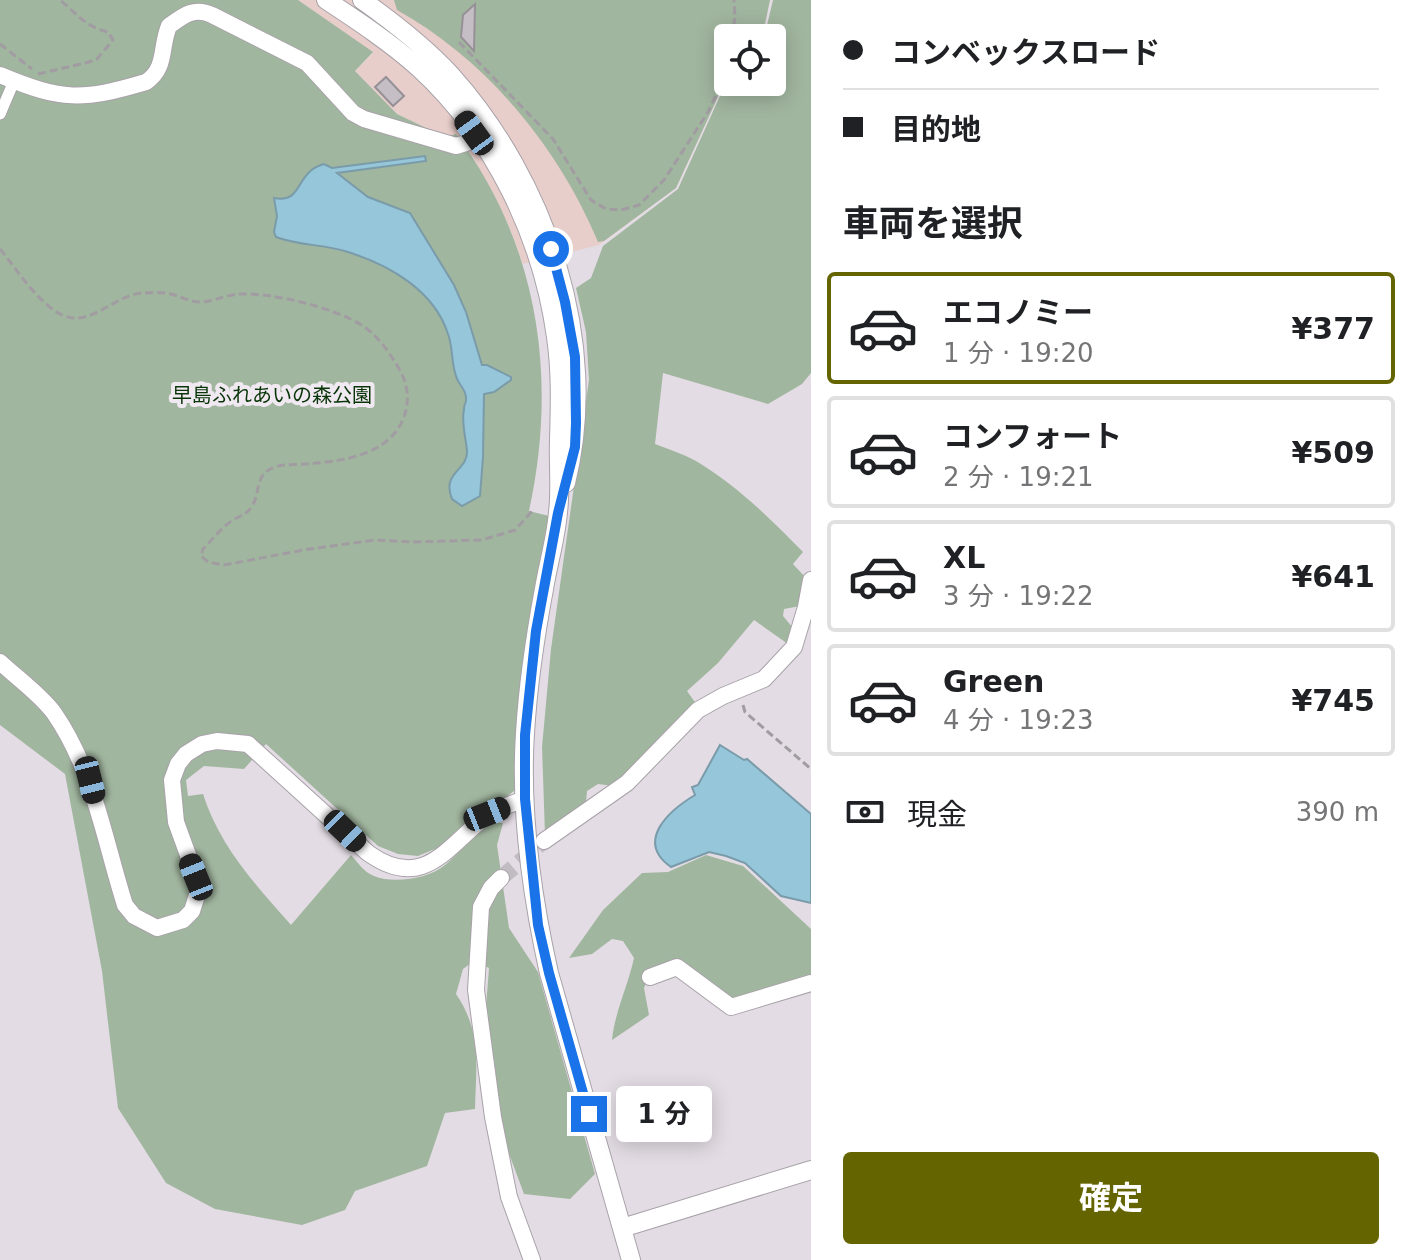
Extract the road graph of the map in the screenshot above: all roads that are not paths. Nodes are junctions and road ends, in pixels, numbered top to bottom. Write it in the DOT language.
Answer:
graph roads {
  1 [pos="326,0"];
  2 [pos="364,1"];
  3 [pos="356,19"];
  4 [pos="7,78"];
  5 [pos="0,114"];
  6 [pos="479,139"];
  7 [pos="558,513"];
  8 [pos="811,580"];
  9 [pos="0,662"];
  10 [pos="525,799"];
  11 [pos="544,841"];
  12 [pos="501,878"];
  13 [pos="650,977"];
  14 [pos="811,983"];
  15 [pos="811,1170"];
  16 [pos="622,1228"];
  17 [pos="532,1260"];
  18 [pos="631,1260"];
  1 -- 3 [label="street"];
  2 -- 3 [label="street"];
  2 -- 7 [label="street"];
  3 -- 6 [label="street"];
  4 -- 5 [label="street"];
  4 -- 6 [label="street"];
  6 -- 7 [label="street"];
  7 -- 10 [label="street"];
  8 -- 11 [label="street"];
  9 -- 10 [label="street"];
  10 -- 16 [label="street"];
  12 -- 17 [label="street"];
  13 -- 14 [label="street"];
  15 -- 16 [label="street"];
  16 -- 18 [label="street"];
}
